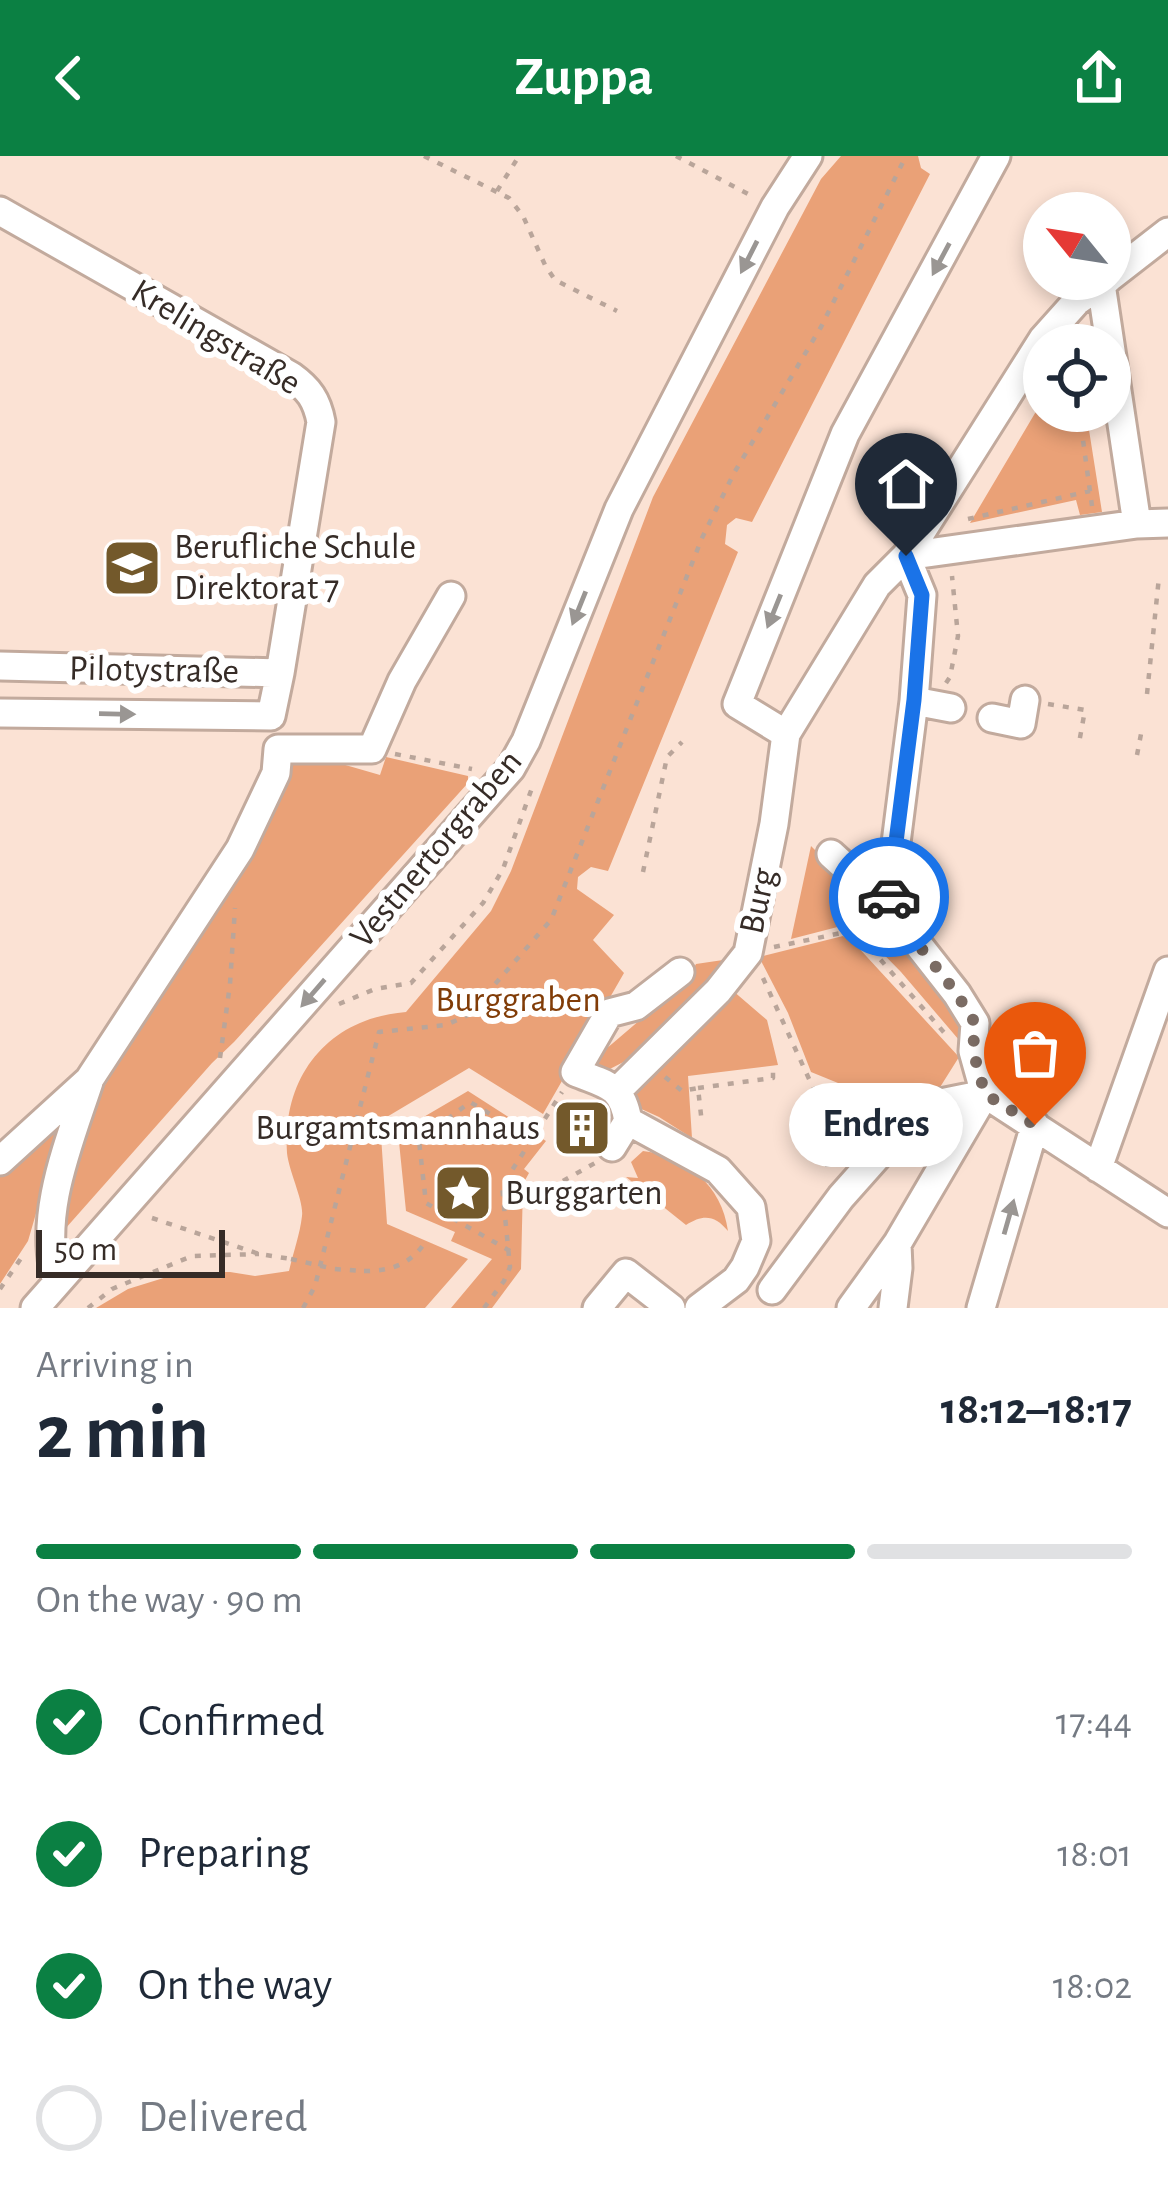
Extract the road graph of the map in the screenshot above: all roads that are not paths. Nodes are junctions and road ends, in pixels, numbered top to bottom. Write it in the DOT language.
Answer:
graph roads {
  1 [pos="808,156"];
  2 [pos="997,156"];
  3 [pos="0,211"];
  4 [pos="1168,232"];
  5 [pos="1131,261"];
  6 [pos="1078,300"];
  7 [pos="1109,300"];
  8 [pos="1168,523"];
  9 [pos="1137,524"];
  10 [pos="906,556"];
  11 [pos="451,596"];
  12 [pos="0,666"];
  13 [pos="280,673"];
  14 [pos="914,700"];
  15 [pos="1025,700"];
  16 [pos="951,708"];
  17 [pos="0,713"];
  18 [pos="992,718"];
  19 [pos="786,734"];
  20 [pos="831,854"];
  21 [pos="888,906"];
  22 [pos="1168,971"];
  23 [pos="680,972"];
  24 [pos="89,1080"];
  25 [pos="618,1090"];
  26 [pos="985,1094"];
  27 [pos="628,1121"];
  28 [pos="1035,1125"];
  29 [pos="609,1152"];
  30 [pos="0,1161"];
  31 [pos="1098,1168"];
  32 [pos="1168,1213"];
  33 [pos="897,1244"];
  34 [pos="66,1290"];
  35 [pos="764,1299"];
  36 [pos="35,1308"];
  37 [pos="597,1308"];
  38 [pos="671,1308"];
  39 [pos="699,1308"];
  40 [pos="851,1308"];
  41 [pos="893,1308"];
  42 [pos="981,1308"];
  1 -- 34 [label="street, Vestnertorgraben, one-way"];
  2 -- 19 [label="street, one-way"];
  3 -- 13 [label="street, Krelingstraße"];
  4 -- 5 [label="street"];
  6 -- 10 [label="street"];
  7 -- 9 [label="street"];
  8 -- 9 [label="street"];
  9 -- 10 [label="street"];
  10 -- 14 [label="street"];
  10 -- 19 [label="street"];
  11 -- 24 [label="street"];
  12 -- 13 [label="street, Pilotystraße"];
  17 -- 13 [label="street, Pilotystraße, one-way"];
  14 -- 16 [label="street"];
  14 -- 21 [label="street"];
  15 -- 18 [label="street"];
  19 -- 25 [label="street, Burg"];
  20 -- 21 [label="street"];
  21 -- 26 [label="street"];
  22 -- 31 [label="street"];
  23 -- 25 [label="street"];
  24 -- 30 [label="street"];
  24 -- 34 [label="street"];
  25 -- 27 [label="street"];
  26 -- 28 [label="street"];
  26 -- 33 [label="street"];
  26 -- 35 [label="street"];
  27 -- 29 [label="street"];
  27 -- 39 [label="street"];
  28 -- 31 [label="street"];
  42 -- 28 [label="street, one-way"];
  31 -- 32 [label="street"];
  33 -- 40 [label="street"];
  33 -- 41 [label="street"];
  34 -- 36 [label="street, Vestnertorgraben"];
  37 -- 38 [label="street"];
}
